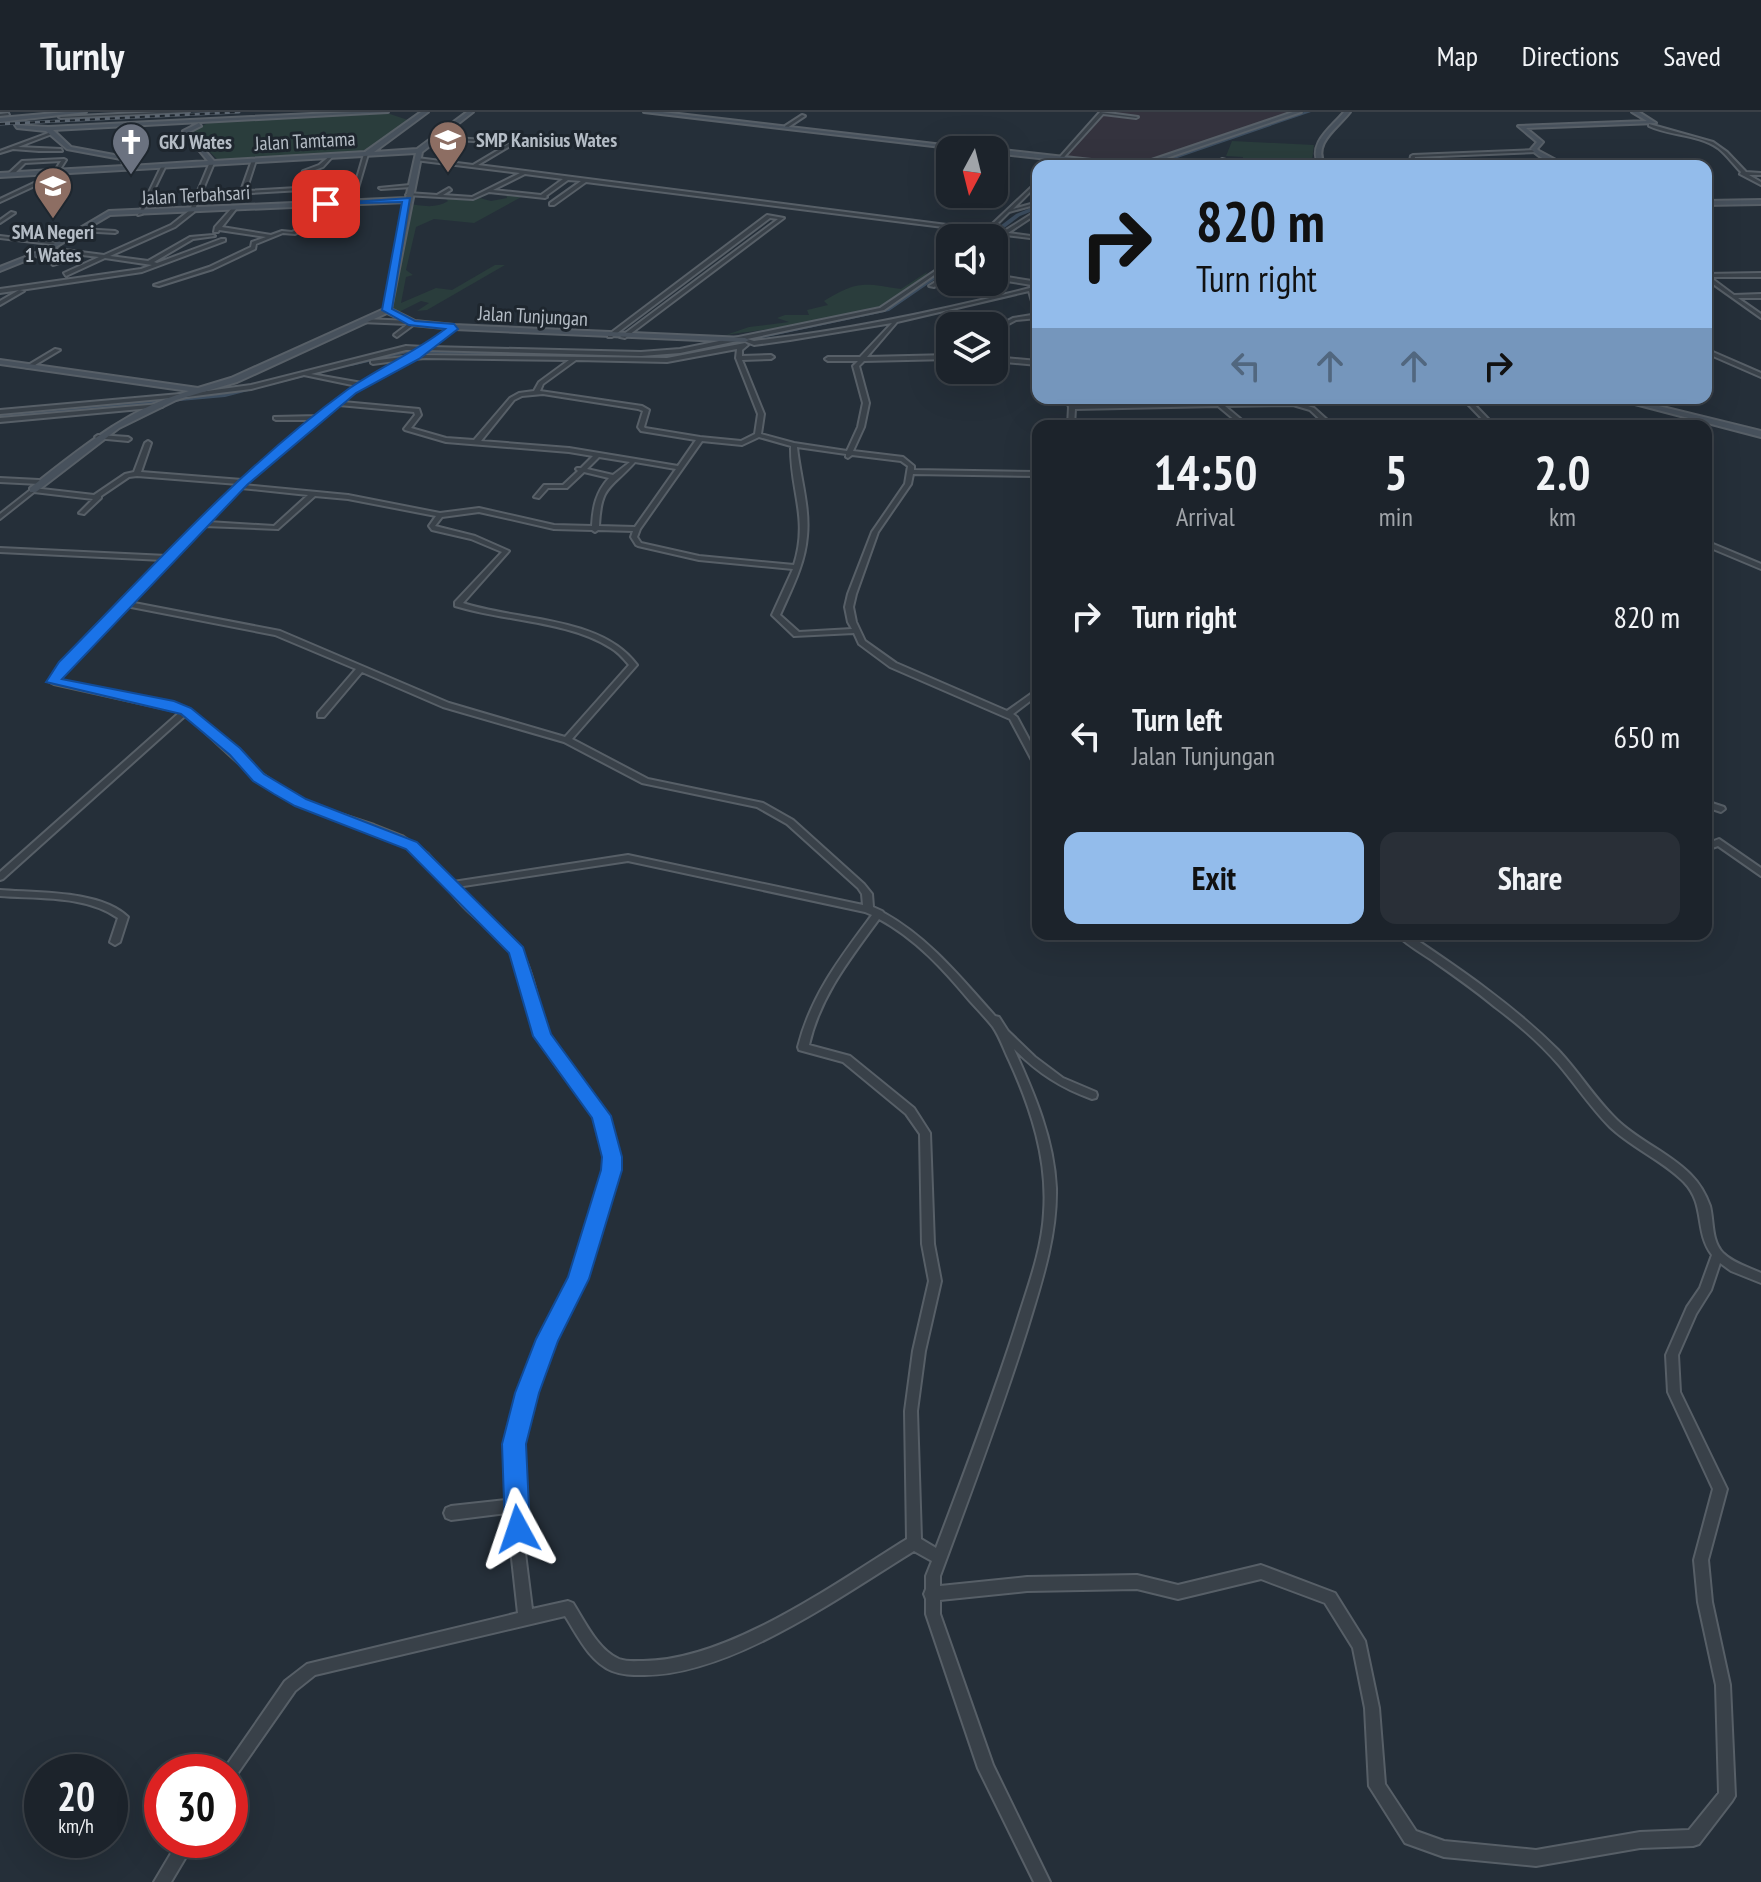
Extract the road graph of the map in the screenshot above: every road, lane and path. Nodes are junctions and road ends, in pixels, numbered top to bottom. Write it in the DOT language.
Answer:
graph roads {
  1 [pos="83,112"];
  2 [pos="187,112"];
  3 [pos="385,112"];
  4 [pos="425,112"];
  5 [pos="470,112"];
  6 [pos="647,112"];
  7 [pos="1298,112"];
  8 [pos="1347,112"];
  9 [pos="1517,112"];
  10 [pos="1532,112"];
  11 [pos="1635,112"];
  12 [pos="1761,112"];
  13 [pos="12,113"];
  14 [pos="1102,113"];
  15 [pos="1732,114"];
  16 [pos="401,116"];
  17 [pos="803,116"];
  18 [pos="61,117"];
  19 [pos="1136,117"];
  20 [pos="0,118"];
  21 [pos="208,121"];
  22 [pos="413,121"];
  23 [pos="166,123"];
  24 [pos="177,123"];
  25 [pos="1523,125"];
  26 [pos="1650,125"];
  27 [pos="17,126"];
  28 [pos="0,127"];
  29 [pos="786,127"];
  30 [pos="49,131"];
  31 [pos="186,131"];
  32 [pos="436,138"];
  33 [pos="514,142"];
  34 [pos="540,143"];
  35 [pos="936,145"];
  36 [pos="61,146"];
  37 [pos="10,148"];
  38 [pos="44,149"];
  39 [pos="0,150"];
  40 [pos="1536,151"];
  41 [pos="1008,152"];
  42 [pos="366,154"];
  43 [pos="27,155"];
  44 [pos="418,155"];
  45 [pos="331,156"];
  46 [pos="1459,156"];
  47 [pos="1062,158"];
  48 [pos="254,160"];
  49 [pos="1078,160"];
  50 [pos="1155,160"];
  51 [pos="1318,160"];
  52 [pos="1412,160"];
  53 [pos="1462,160"];
  54 [pos="1553,160"];
  55 [pos="212,163"];
  56 [pos="164,165"];
  57 [pos="473,166"];
  58 [pos="127,167"];
  59 [pos="59,171"];
  60 [pos="524,173"];
  61 [pos="1742,173"];
  62 [pos="1761,174"];
  63 [pos="5,176"];
  64 [pos="566,179"];
  65 [pos="584,181"];
  66 [pos="1761,184"];
  67 [pos="355,186"];
  68 [pos="410,186"];
  69 [pos="381,188"];
  70 [pos="1032,188"];
  71 [pos="299,189"];
  72 [pos="449,189"];
  73 [pos="489,191"];
  74 [pos="243,192"];
  75 [pos="201,195"];
  76 [pos="438,196"];
  77 [pos="407,197"];
  78 [pos="0,198"];
  79 [pos="352,202"];
  80 [pos="1761,202"];
  81 [pos="1712,203"];
  82 [pos="552,204"];
  83 [pos="1032,205"];
  84 [pos="234,209"];
  85 [pos="192,211"];
  86 [pos="1010,211"];
  87 [pos="0,212"];
  88 [pos="140,214"];
  89 [pos="1032,215"];
  90 [pos="0,222"];
  91 [pos="936,224"];
  92 [pos="997,224"];
  93 [pos="157,227"];
  94 [pos="172,227"];
  95 [pos="183,228"];
  96 [pos="217,228"];
  97 [pos="82,230"];
  98 [pos="1008,230"];
  99 [pos="115,232"];
  100 [pos="1008,234"];
  101 [pos="213,236"];
  102 [pos="272,236"];
  103 [pos="0,237"];
  104 [pos="1032,237"];
  105 [pos="58,244"];
  106 [pos="729,246"];
  107 [pos="742,248"];
  108 [pos="49,249"];
  109 [pos="85,253"];
  110 [pos="107,256"];
  111 [pos="149,263"];
  112 [pos="53,264"];
  113 [pos="160,266"];
  114 [pos="1,269"];
  115 [pos="936,272"];
  116 [pos="66,274"];
  117 [pos="1761,275"];
  118 [pos="1712,276"];
  119 [pos="187,277"];
  120 [pos="1008,280"];
  121 [pos="1712,281"];
  122 [pos="936,284"];
  123 [pos="157,285"];
  124 [pos="932,286"];
  125 [pos="1032,286"];
  126 [pos="26,288"];
  127 [pos="1032,288"];
  128 [pos="0,291"];
  129 [pos="1712,291"];
  130 [pos="1725,291"];
  131 [pos="1761,296"];
  132 [pos="1733,297"];
  133 [pos="0,303"];
  134 [pos="387,310"];
  135 [pos="1032,315"];
  136 [pos="1761,316"];
  137 [pos="363,321"];
  138 [pos="896,322"];
  139 [pos="1008,322"];
  140 [pos="413,323"];
  141 [pos="454,327"];
  142 [pos="397,335"];
  143 [pos="610,336"];
  144 [pos="623,337"];
  145 [pos="746,342"];
  146 [pos="428,348"];
  147 [pos="57,350"];
  148 [pos="1712,354"];
  149 [pos="417,355"];
  150 [pos="771,357"];
  151 [pos="936,357"];
  152 [pos="739,358"];
  153 [pos="574,359"];
  154 [pos="828,359"];
  155 [pos="862,359"];
  156 [pos="1008,360"];
  157 [pos="0,362"];
  158 [pos="373,362"];
  159 [pos="1032,362"];
  160 [pos="28,367"];
  161 [pos="303,374"];
  162 [pos="1761,375"];
  163 [pos="362,385"];
  164 [pos="205,391"];
  165 [pos="536,392"];
  166 [pos="174,400"];
  167 [pos="339,403"];
  168 [pos="1071,404"];
  169 [pos="1216,404"];
  170 [pos="1258,404"];
  171 [pos="1303,404"];
  172 [pos="1471,404"];
  173 [pos="1637,404"];
  174 [pos="1072,407"];
  175 [pos="1219,407"];
  176 [pos="50,411"];
  177 [pos="0,412"];
  178 [pos="276,418"];
  179 [pos="321,418"];
  180 [pos="0,420"];
  181 [pos="1071,420"];
  182 [pos="1237,420"];
  183 [pos="1324,420"];
  184 [pos="1486,420"];
  185 [pos="1694,420"];
  186 [pos="1712,424"];
  187 [pos="1761,434"];
  188 [pos="758,435"];
  189 [pos="98,437"];
  190 [pos="128,439"];
  191 [pos="700,439"];
  192 [pos="476,442"];
  193 [pos="148,443"];
  194 [pos="794,447"];
  195 [pos="597,455"];
  196 [pos="848,456"];
  197 [pos="632,463"];
  198 [pos="681,468"];
  199 [pos="579,469"];
  200 [pos="912,472"];
  201 [pos="137,474"];
  202 [pos="1032,474"];
  203 [pos="613,477"];
  204 [pos="0,480"];
  205 [pos="241,484"];
  206 [pos="36,486"];
  207 [pos="314,493"];
  208 [pos="101,496"];
  209 [pos="537,497"];
  210 [pos="82,513"];
  211 [pos="440,515"];
  212 [pos="0,517"];
  213 [pos="205,524"];
  214 [pos="637,529"];
  215 [pos="595,530"];
  216 [pos="1712,546"];
  217 [pos="0,550"];
  218 [pos="172,558"];
  219 [pos="797,567"];
  220 [pos="1761,567"];
  221 [pos="127,604"];
  222 [pos="857,631"];
  223 [pos="361,668"];
  224 [pos="1032,696"];
  225 [pos="186,711"];
  226 [pos="1008,714"];
  227 [pos="321,715"];
  228 [pos="567,740"];
  229 [pos="1032,751"];
  230 [pos="1712,806"];
  231 [pos="1721,809"];
  232 [pos="1712,837"];
  233 [pos="1719,842"];
  234 [pos="1712,845"];
  235 [pos="1761,873"];
  236 [pos="0,877"];
  237 [pos="451,885"];
  238 [pos="0,893"];
  239 [pos="873,911"];
  240 [pos="1409,940"];
  241 [pos="115,942"];
  242 [pos="995,1020"];
  243 [pos="1092,1095"];
  244 [pos="1717,1256"];
  245 [pos="1761,1278"];
  246 [pos="515,1505"];
  247 [pos="451,1513"];
  248 [pos="914,1543"];
  249 [pos="940,1558"];
  250 [pos="931,1594"];
  251 [pos="526,1618"];
  252 [pos="243,1754"];
  253 [pos="177,1858"];
  254 [pos="162,1882"];
  255 [pos="1042,1882"];
  1 -- 18 [label="street"];
  2 -- 18 [label="street"];
  3 -- 21 [label="street"];
  4 -- 22 [label="street"];
  5 -- 32 [label="street"];
  6 -- 29 [label="street"];
  7 -- 50 [label="street"];
  8 -- 51 [label="street"];
  9 -- 10 [label="street"];
  9 -- 25 [label="street"];
  11 -- 26 [label="street"];
  12 -- 15 [label="street"];
  13 -- 20 [label="street"];
  14 -- 19 [label="street"];
  14 -- 47 [label="street"];
  16 -- 22 [label="street"];
  17 -- 29 [label="street"];
  18 -- 20 [label="street"];
  21 -- 24 [label="street"];
  21 -- 31 [label="street"];
  22 -- 42 [label="street"];
  23 -- 24 [label="street"];
  23 -- 27 [label="street"];
  23 -- 30 [label="street"];
  24 -- 31 [label="street"];
  25 -- 26 [label="street"];
  25 -- 40 [label="street"];
  26 -- 61 [label="street"];
  27 -- 28 [label="street"];
  27 -- 30 [label="street"];
  29 -- 35 [label="street"];
  30 -- 36 [label="street"];
  30 -- 37 [label="street"];
  31 -- 55 [label="street"];
  32 -- 33 [label="street"];
  32 -- 44 [label="street"];
  33 -- 34 [label="street"];
  33 -- 57 [label="street"];
  36 -- 38 [label="street"];
  36 -- 58 [label="street"];
  37 -- 38 [label="street"];
  37 -- 39 [label="street"];
  38 -- 43 [label="street"];
  40 -- 46 [label="street"];
  40 -- 54 [label="street"];
  41 -- 47 [label="street"];
  42 -- 44 [label="street, Jalan Tamtama"];
  42 -- 45 [label="street, Jalan Tamtama"];
  42 -- 67 [label="street"];
  44 -- 57 [label="street"];
  44 -- 68 [label="street"];
  45 -- 48 [label="street, Jalan Tamtama"];
  45 -- 71 [label="street"];
  46 -- 52 [label="street"];
  46 -- 53 [label="street"];
  47 -- 49 [label="street"];
  48 -- 55 [label="street, Jalan Tamtama"];
  48 -- 74 [label="street"];
  55 -- 56 [label="street, Jalan Tamtama"];
  55 -- 75 [label="street"];
  56 -- 58 [label="street, Jalan Tamtama"];
  56 -- 88 [label="street"];
  57 -- 60 [label="street"];
  58 -- 59 [label="street, Jalan Tamtama"];
  59 -- 63 [label="street, Jalan Tamtama"];
  59 -- 63 [label="street"];
  59 -- 78 [label="street"];
  60 -- 64 [label="street"];
  60 -- 73 [label="street"];
  61 -- 62 [label="street"];
  61 -- 66 [label="street"];
  64 -- 65 [label="street"];
  64 -- 73 [label="street"];
  65 -- 82 [label="street"];
  65 -- 91 [label="street"];
  67 -- 71 [label="street"];
  67 -- 79 [label="street"];
  68 -- 69 [label="street"];
  68 -- 77 [label="street"];
  70 -- 86 [label="street"];
  71 -- 74 [label="street"];
  72 -- 76 [label="street"];
  73 -- 76 [label="street"];
  74 -- 75 [label="street"];
  75 -- 85 [label="street"];
  76 -- 77 [label="street"];
  77 -- 79 [label="street, Jalan Terbahsari"];
  77 -- 134 [label="street"];
  79 -- 84 [label="street, Jalan Terbahsari"];
  79 -- 102 [label="street"];
  80 -- 81 [label="street"];
  83 -- 86 [label="street"];
  84 -- 85 [label="street, Jalan Terbahsari"];
  84 -- 96 [label="street"];
  85 -- 88 [label="street, Jalan Terbahsari"];
  85 -- 94 [label="street"];
  86 -- 92 [label="street"];
  87 -- 90 [label="street"];
  88 -- 97 [label="street, Jalan Terbahsari"];
  89 -- 98 [label="street"];
  93 -- 94 [label="street"];
  94 -- 95 [label="street"];
  94 -- 110 [label="street"];
  96 -- 101 [label="street"];
  96 -- 102 [label="street"];
  97 -- 99 [label="street"];
  97 -- 105 [label="street, Jalan Terbahsari"];
  100 -- 104 [label="street"];
  101 -- 111 [label="street"];
  101 -- 113 [label="street"];
  102 -- 119 [label="street"];
  103 -- 105 [label="street"];
  105 -- 108 [label="street, Jalan Terbahsari"];
  106 -- 107 [label="street"];
  106 -- 107 [label="street"];
  106 -- 143 [label="street"];
  107 -- 144 [label="street"];
  108 -- 109 [label="street"];
  108 -- 114 [label="street, Jalan Terbahsari"];
  109 -- 110 [label="street"];
  109 -- 112 [label="street"];
  110 -- 111 [label="street"];
  110 -- 116 [label="street"];
  111 -- 113 [label="street"];
  113 -- 119 [label="street"];
  113 -- 126 [label="street"];
  115 -- 145 [label="street"];
  117 -- 118 [label="street"];
  119 -- 123 [label="street"];
  120 -- 125 [label="street"];
  121 -- 130 [label="street"];
  122 -- 124 [label="street"];
  126 -- 128 [label="street"];
  126 -- 133 [label="street"];
  127 -- 138 [label="street"];
  129 -- 130 [label="street"];
  130 -- 132 [label="street"];
  131 -- 132 [label="street"];
  132 -- 136 [label="street"];
  134 -- 137 [label="street"];
  134 -- 140 [label="street, Jalan Tunjungan"];
  135 -- 139 [label="street"];
  137 -- 140 [label="street"];
  137 -- 164 [label="street"];
  138 -- 145 [label="street"];
  138 -- 155 [label="street"];
  140 -- 141 [label="street, Jalan Tunjungan"];
  140 -- 142 [label="street"];
  141 -- 143 [label="street, Jalan Tunjungan"];
  141 -- 146 [label="street"];
  143 -- 144 [label="street, Jalan Tunjungan"];
  144 -- 145 [label="street, Jalan Tunjungan"];
  145 -- 146 [label="street"];
  145 -- 152 [label="street"];
  145 -- 153 [label="street"];
  146 -- 149 [label="street"];
  146 -- 161 [label="street"];
  147 -- 160 [label="street"];
  148 -- 162 [label="street"];
  149 -- 153 [label="street"];
  149 -- 158 [label="street"];
  149 -- 163 [label="street"];
  150 -- 152 [label="street"];
  151 -- 155 [label="street"];
  152 -- 188 [label="street"];
  153 -- 165 [label="street"];
  154 -- 155 [label="street"];
  155 -- 196 [label="street"];
  156 -- 159 [label="street"];
  157 -- 160 [label="street"];
  160 -- 164 [label="street"];
  161 -- 163 [label="street"];
  161 -- 166 [label="street"];
  163 -- 167 [label="street"];
  164 -- 166 [label="street"];
  165 -- 191 [label="street"];
  165 -- 192 [label="street"];
  166 -- 176 [label="street"];
  166 -- 176 [label="street"];
  166 -- 189 [label="street"];
  167 -- 179 [label="street"];
  167 -- 192 [label="street"];
  168 -- 174 [label="street"];
  169 -- 175 [label="street"];
  170 -- 175 [label="street"];
  171 -- 183 [label="street"];
  172 -- 184 [label="street"];
  173 -- 185 [label="street"];
  174 -- 175 [label="street"];
  174 -- 181 [label="street"];
  175 -- 182 [label="street"];
  176 -- 177 [label="street"];
  176 -- 180 [label="street"];
  178 -- 179 [label="street"];
  179 -- 205 [label="street"];
  186 -- 187 [label="street"];
  188 -- 191 [label="street"];
  188 -- 194 [label="street"];
  189 -- 190 [label="street"];
  189 -- 206 [label="street"];
  191 -- 198 [label="street"];
  192 -- 195 [label="street"];
  193 -- 201 [label="street"];
  194 -- 196 [label="street"];
  194 -- 219 [label="street"];
  195 -- 197 [label="street"];
  195 -- 199 [label="street"];
  196 -- 200 [label="street"];
  197 -- 198 [label="street"];
  197 -- 203 [label="street"];
  198 -- 214 [label="street"];
  199 -- 203 [label="street"];
  199 -- 209 [label="street"];
  200 -- 202 [label="street"];
  200 -- 222 [label="street"];
  201 -- 205 [label="street"];
  201 -- 208 [label="street"];
  203 -- 215 [label="street"];
  204 -- 206 [label="street"];
  205 -- 207 [label="street"];
  205 -- 213 [label="street"];
  206 -- 208 [label="street"];
  206 -- 212 [label="street"];
  207 -- 211 [label="street"];
  207 -- 213 [label="street"];
  208 -- 210 [label="street"];
  211 -- 215 [label="street"];
  211 -- 228 [label="street"];
  213 -- 218 [label="street"];
  214 -- 215 [label="street"];
  214 -- 219 [label="street"];
  216 -- 220 [label="street"];
  217 -- 218 [label="street"];
  218 -- 221 [label="street"];
  219 -- 222 [label="street"];
  221 -- 223 [label="street"];
  221 -- 225 [label="street"];
  222 -- 226 [label="street"];
  223 -- 227 [label="street"];
  223 -- 228 [label="street"];
  224 -- 226 [label="street"];
  225 -- 236 [label="street"];
  225 -- 237 [label="street"];
  226 -- 229 [label="street"];
  228 -- 239 [label="street"];
  230 -- 231 [label="street"];
  232 -- 233 [label="street"];
  233 -- 234 [label="street"];
  233 -- 235 [label="street"];
  237 -- 239 [label="street"];
  237 -- 246 [label="street"];
  238 -- 241 [label="street"];
  239 -- 242 [label="street"];
  239 -- 248 [label="street"];
  240 -- 244 [label="street"];
  242 -- 243 [label="street"];
  242 -- 249 [label="street"];
  244 -- 245 [label="street"];
  244 -- 250 [label="street"];
  246 -- 247 [label="street"];
  246 -- 251 [label="street"];
  248 -- 249 [label="street"];
  248 -- 251 [label="street"];
  249 -- 250 [label="street"];
  250 -- 255 [label="street"];
  251 -- 252 [label="street"];
  253 -- 254 [label="street"];
}
